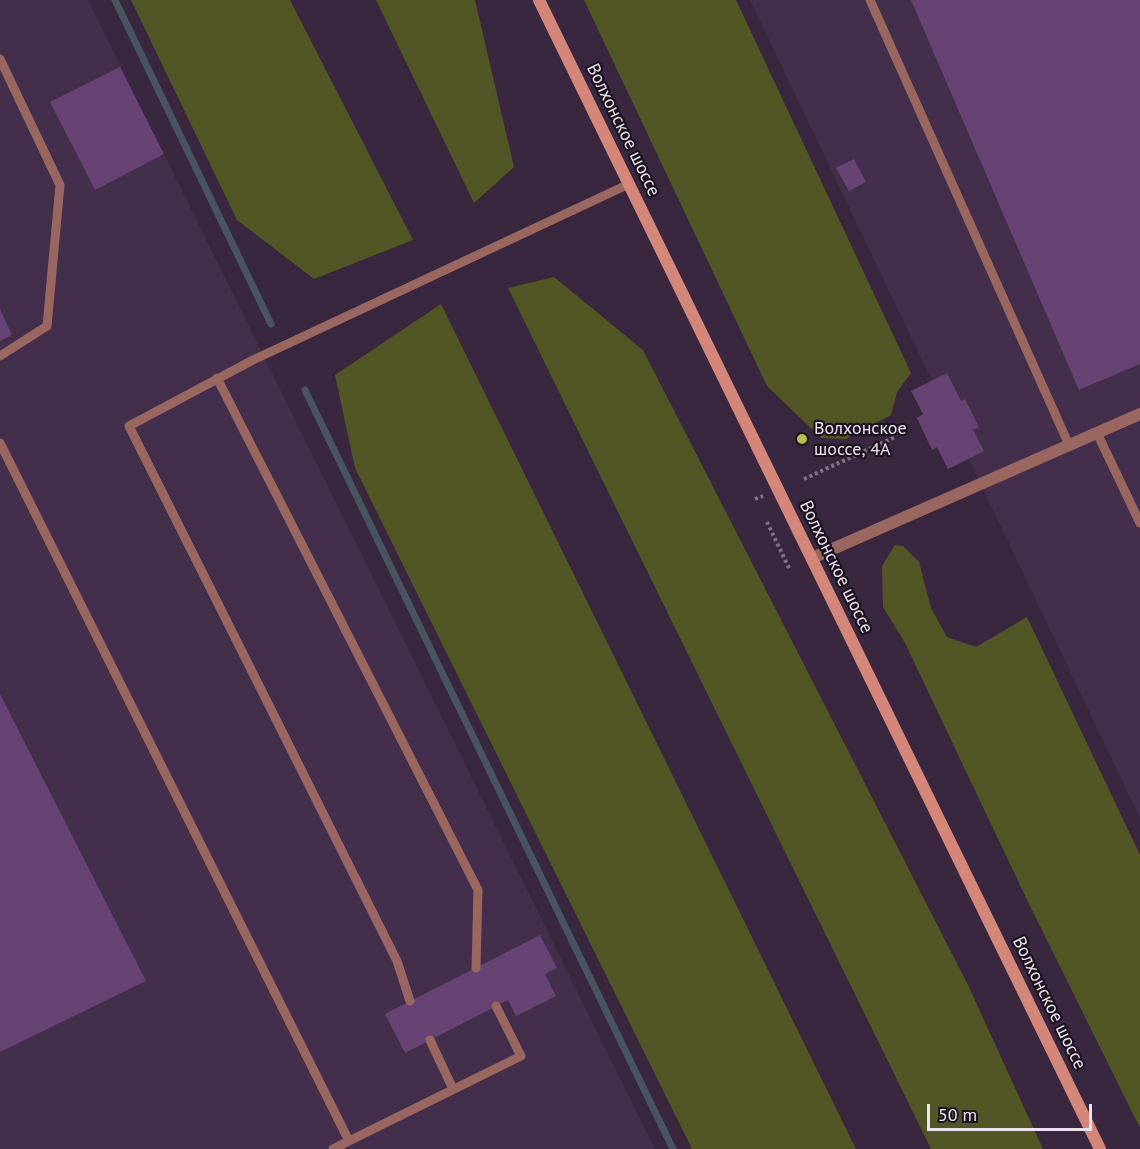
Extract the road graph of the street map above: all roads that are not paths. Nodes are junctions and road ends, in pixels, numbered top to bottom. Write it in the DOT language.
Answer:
graph roads {
  1 [pos="539,0"];
  2 [pos="870,0"];
  3 [pos="0,59"];
  4 [pos="629,184"];
  5 [pos="0,356"];
  6 [pos="218,378"];
  7 [pos="1140,414"];
  8 [pos="1097,433"];
  9 [pos="0,443"];
  10 [pos="1069,445"];
  11 [pos="1140,523"];
  12 [pos="812,558"];
  13 [pos="476,968"];
  14 [pos="410,1001"];
  15 [pos="496,1006"];
  16 [pos="430,1040"];
  17 [pos="453,1089"];
  18 [pos="350,1141"];
  19 [pos="333,1149"];
  20 [pos="1100,1149"];
  1 -- 4 [label="main road, Волхонское шоссе"];
  2 -- 10 [label="lane"];
  3 -- 5 [label="lane"];
  4 -- 6 [label="lane"];
  4 -- 12 [label="main road, Волхонское шоссе"];
  6 -- 13 [label="lane"];
  6 -- 14 [label="lane"];
  7 -- 8 [label="street"];
  8 -- 10 [label="street"];
  8 -- 11 [label="lane"];
  9 -- 18 [label="lane"];
  10 -- 12 [label="street"];
  12 -- 20 [label="main road, Волхонское шоссе"];
  15 -- 17 [label="lane"];
  16 -- 17 [label="lane"];
  17 -- 18 [label="lane"];
  18 -- 19 [label="lane"];
}
